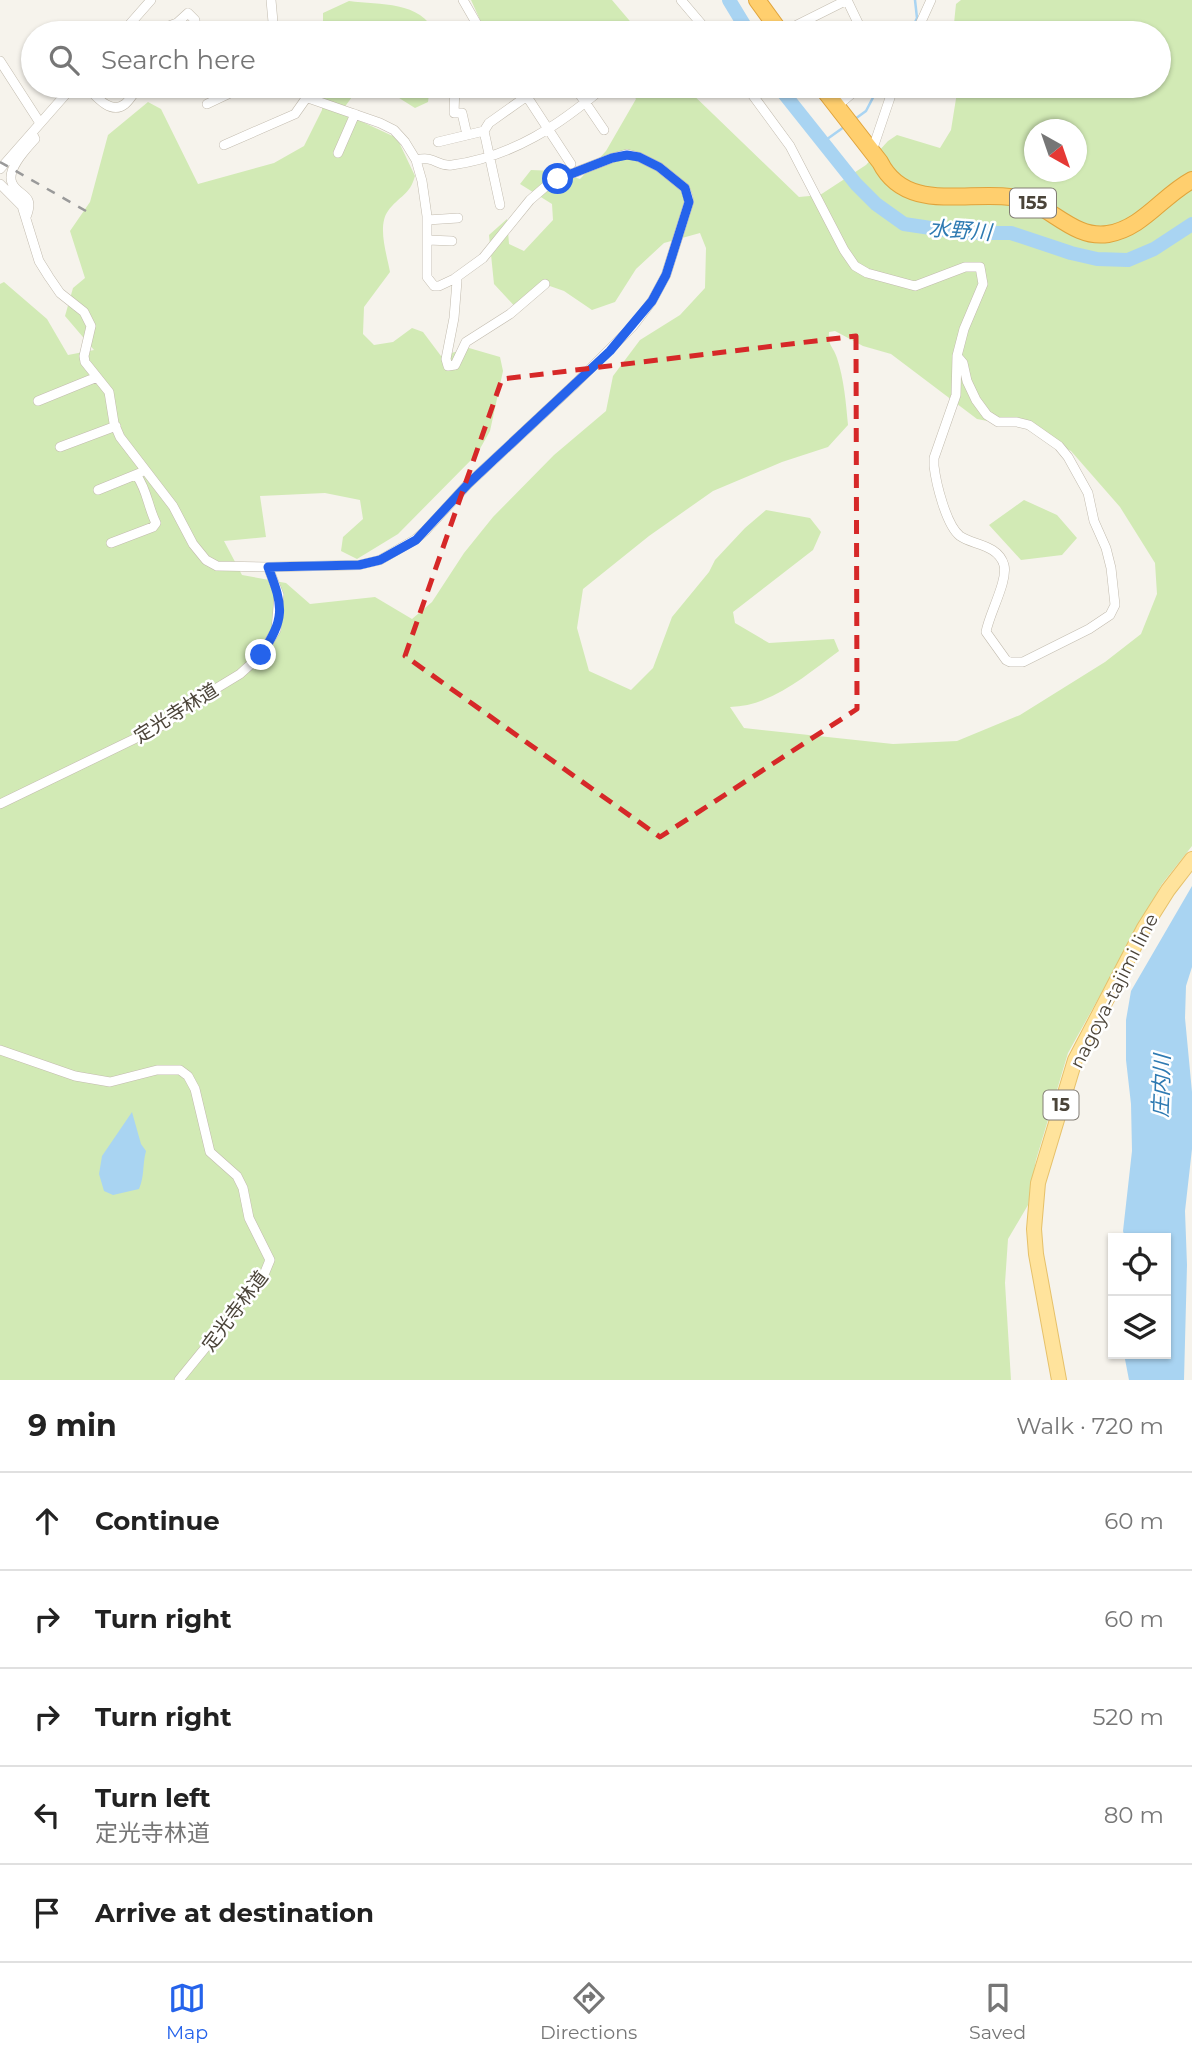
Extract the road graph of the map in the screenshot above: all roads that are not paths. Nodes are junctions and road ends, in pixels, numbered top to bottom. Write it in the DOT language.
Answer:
graph roads {
  1 [pos="151,0"];
  2 [pos="271,0"];
  3 [pos="463,0"];
  4 [pos="681,0"];
  5 [pos="757,0"];
  6 [pos="847,0"];
  7 [pos="931,0"];
  8 [pos="133,21"];
  9 [pos="179,21"];
  10 [pos="195,21"];
  11 [pos="273,21"];
  12 [pos="475,21"];
  13 [pos="699,21"];
  14 [pos="772,21"];
  15 [pos="805,21"];
  16 [pos="857,21"];
  17 [pos="921,21"];
  18 [pos="0,61"];
  19 [pos="21,94"];
  20 [pos="24,98"];
  21 [pos="62,98"];
  22 [pos="99,98"];
  23 [pos="130,98"];
  24 [pos="220,98"];
  25 [pos="306,98"];
  26 [pos="310,98"];
  27 [pos="455,98"];
  28 [pos="524,98"];
  29 [pos="528,98"];
  30 [pos="582,98"];
  31 [pos="591,98"];
  32 [pos="755,98"];
  33 [pos="830,98"];
  34 [pos="855,98"];
  35 [pos="890,98"];
  36 [pos="585,103"];
  37 [pos="207,104"];
  38 [pos="355,114"];
  39 [pos="845,117"];
  40 [pos="40,123"];
  41 [pos="548,130"];
  42 [pos="604,130"];
  43 [pos="484,131"];
  44 [pos="33,133"];
  45 [pos="467,135"];
  46 [pos="438,142"];
  47 [pos="224,145"];
  48 [pos="869,149"];
  49 [pos="338,153"];
  50 [pos="490,158"];
  51 [pos="416,160"];
  52 [pos="571,164"];
  53 [pos="0,169"];
  54 [pos="1192,180"];
  55 [pos="0,184"];
  56 [pos="500,205"];
  57 [pos="26,217"];
  58 [pos="458,218"];
  59 [pos="427,220"];
  60 [pos="428,240"];
  61 [pos="452,241"];
  62 [pos="454,279"];
  63 [pos="545,285"];
  64 [pos="957,356"];
  65 [pos="97,377"];
  66 [pos="38,401"];
  67 [pos="116,426"];
  68 [pos="60,447"];
  69 [pos="140,472"];
  70 [pos="97,490"];
  71 [pos="111,544"];
  72 [pos="268,567"];
  73 [pos="0,804"];
  74 [pos="1192,859"];
  75 [pos="0,1050"];
  76 [pos="179,1380"];
  77 [pos="1059,1380"];
  1 -- 8 [label="street"];
  2 -- 11 [label="street"];
  3 -- 12 [label="street"];
  4 -- 13 [label="street"];
  5 -- 14 [label="highway"];
  6 -- 15 [label="street"];
  6 -- 16 [label="street"];
  7 -- 17 [label="street"];
  9 -- 10 [label="street"];
  18 -- 19 [label="street"];
  20 -- 40 [label="street"];
  21 -- 40 [label="street"];
  22 -- 23 [label="street"];
  24 -- 37 [label="street"];
  25 -- 47 [label="street"];
  26 -- 38 [label="street"];
  27 -- 45 [label="street"];
  28 -- 43 [label="street"];
  29 -- 41 [label="street"];
  30 -- 36 [label="street"];
  31 -- 36 [label="street"];
  32 -- 64 [label="street"];
  33 -- 39 [label="highway, 155"];
  34 -- 39 [label="street"];
  35 -- 48 [label="street"];
  36 -- 41 [label="street"];
  36 -- 42 [label="street"];
  38 -- 49 [label="street"];
  38 -- 51 [label="street"];
  39 -- 48 [label="highway, 155"];
  40 -- 44 [label="street"];
  41 -- 50 [label="street"];
  41 -- 52 [label="street"];
  43 -- 45 [label="street"];
  43 -- 50 [label="street"];
  44 -- 53 [label="street"];
  44 -- 57 [label="street"];
  45 -- 46 [label="street"];
  48 -- 54 [label="highway, 155"];
  50 -- 51 [label="street"];
  50 -- 56 [label="street"];
  51 -- 59 [label="street"];
  55 -- 57 [label="street"];
  57 -- 65 [label="street"];
  58 -- 59 [label="street"];
  59 -- 60 [label="street"];
  60 -- 61 [label="street"];
  60 -- 62 [label="street"];
  62 -- 63 [label="street"];
  62 -- 72 [label="street"];
  64 -- 64 [label="street"];
  65 -- 66 [label="street"];
  65 -- 67 [label="street"];
  67 -- 68 [label="street"];
  67 -- 69 [label="street"];
  69 -- 70 [label="street"];
  69 -- 71 [label="street"];
  69 -- 72 [label="street"];
  72 -- 73 [label="street, 定光寺林道"];
  74 -- 77 [label="main road, nagoya-tajimi line / 15"];
  75 -- 76 [label="street, 定光寺林道"];
}
